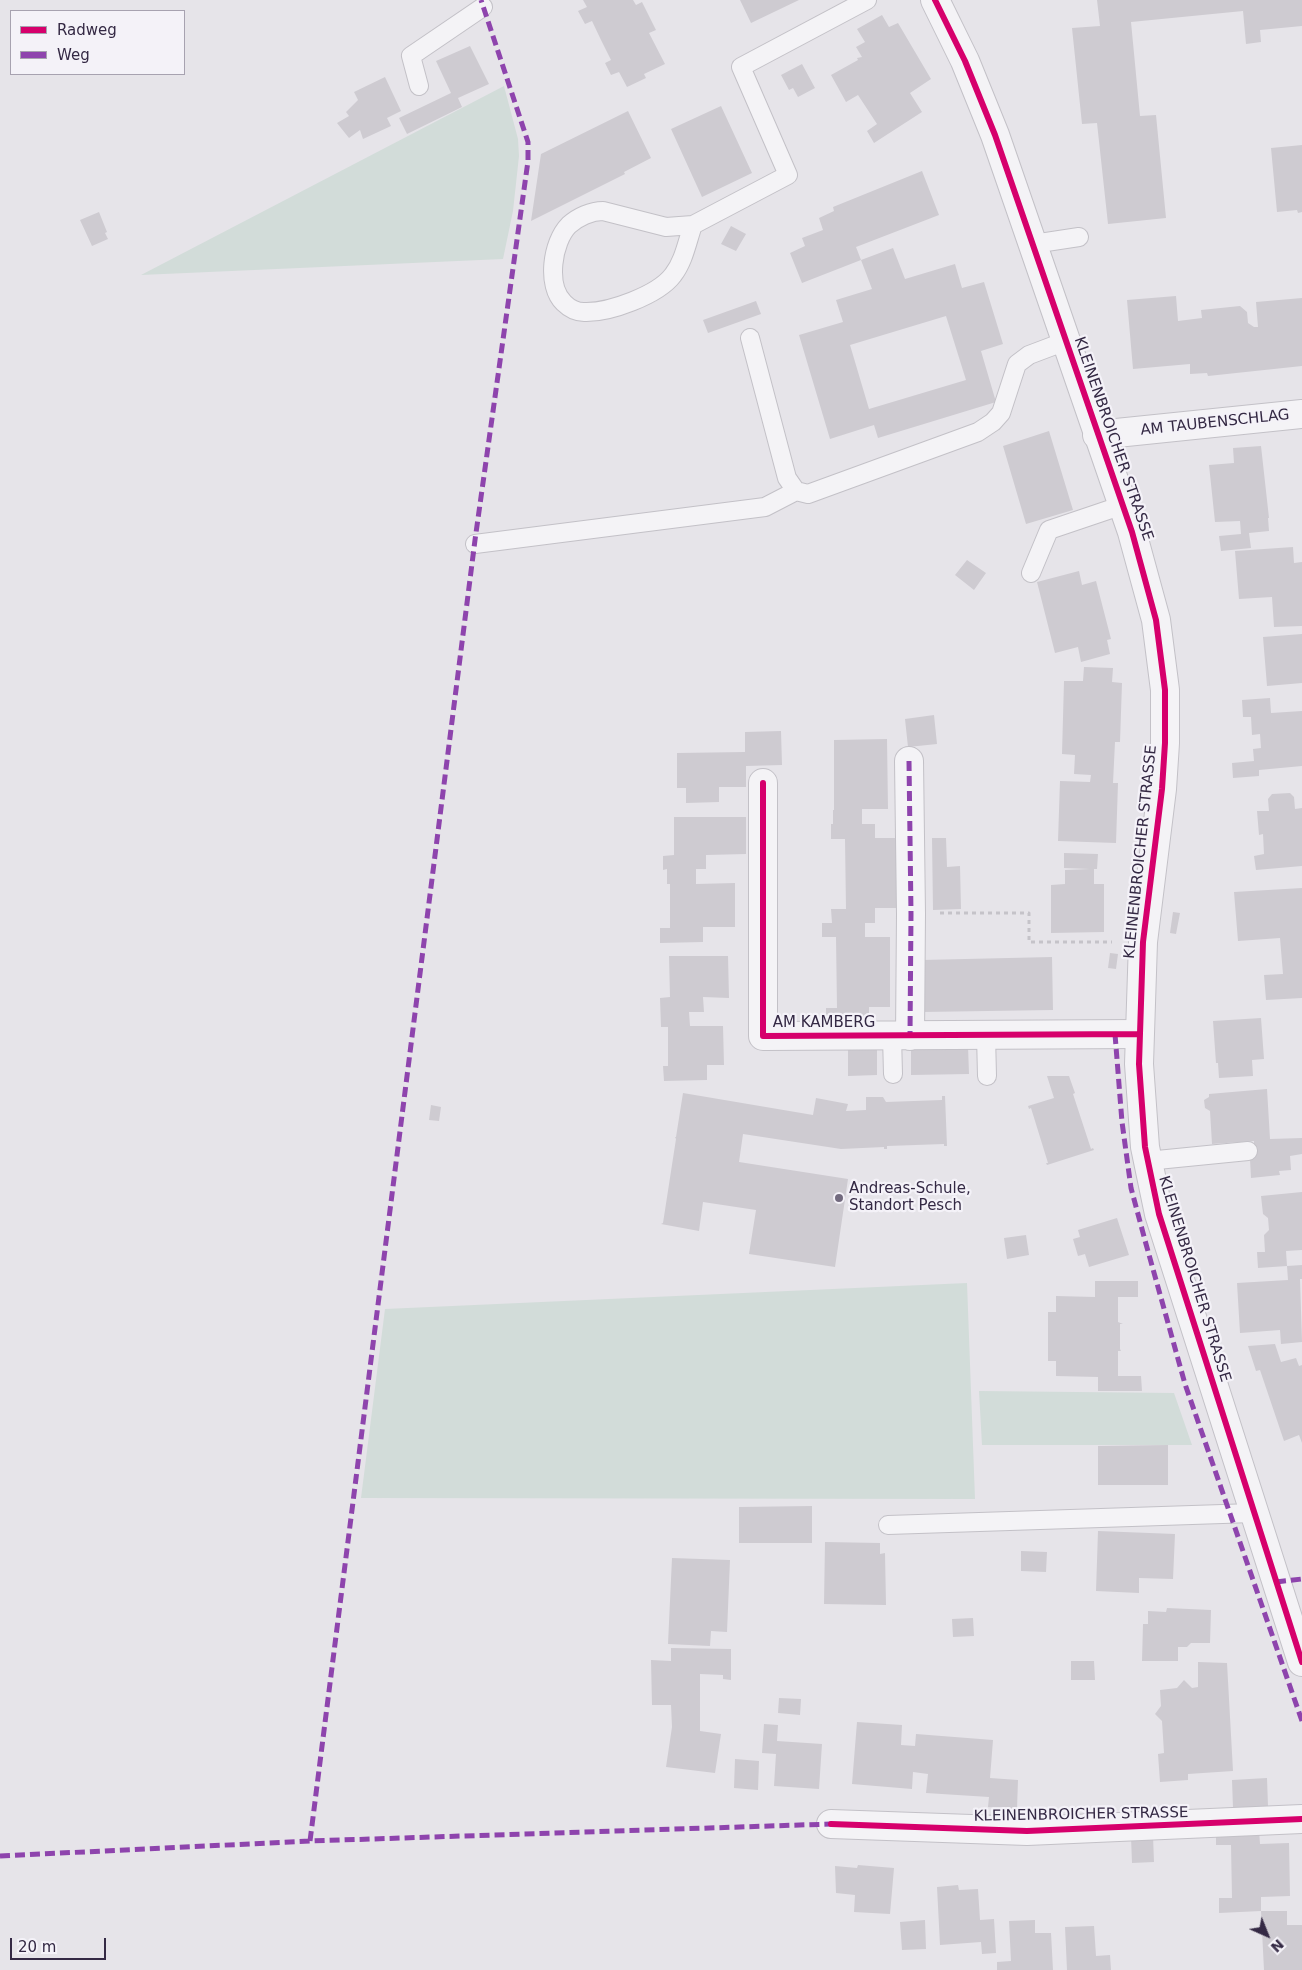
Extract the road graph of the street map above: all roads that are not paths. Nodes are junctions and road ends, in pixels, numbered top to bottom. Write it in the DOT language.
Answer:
graph roads {
  1 [pos="867,0"];
  2 [pos="935,0"];
  3 [pos="483,7"];
  4 [pos="419,86"];
  5 [pos="692,225"];
  6 [pos="1079,237"];
  7 [pos="1033,244"];
  8 [pos="750,338"];
  9 [pos="1066,340"];
  10 [pos="1302,414"];
  11 [pos="1097,435"];
  12 [pos="796,491"];
  13 [pos="1123,505"];
  14 [pos="475,544"];
  15 [pos="1030,573"];
  16 [pos="909,762"];
  17 [pos="763,783"];
  18 [pos="1140,1034"];
  19 [pos="986,1035"];
  20 [pos="901,1036"];
  21 [pos="893,1074"];
  22 [pos="987,1076"];
  23 [pos="1248,1151"];
  24 [pos="1148,1161"];
  25 [pos="1253,1513"];
  26 [pos="888,1525"];
  27 [pos="1302,1662"];
  28 [pos="1302,1820"];
  29 [pos="831,1824"];
  1 -- 5 [label="lane"];
  2 -- 7 [label="street, KLEINENBROICHER STRASSE"];
  3 -- 4 [label="lane"];
  5 -- 5 [label="lane"];
  6 -- 7 [label="lane"];
  7 -- 9 [label="street, KLEINENBROICHER STRASSE"];
  8 -- 12 [label="lane"];
  9 -- 11 [label="street, KLEINENBROICHER STRASSE"];
  9 -- 12 [label="lane"];
  10 -- 11 [label="street, AM TAUBENSCHLAG"];
  11 -- 13 [label="street, KLEINENBROICHER STRASSE"];
  12 -- 14 [label="lane"];
  13 -- 15 [label="lane"];
  13 -- 18 [label="street, KLEINENBROICHER STRASSE"];
  16 -- 20 [label="street"];
  17 -- 20 [label="street, AM KAMBERG"];
  18 -- 19 [label="street, AM KAMBERG"];
  18 -- 24 [label="street, KLEINENBROICHER STRASSE"];
  19 -- 20 [label="street, AM KAMBERG"];
  19 -- 22 [label="lane"];
  20 -- 21 [label="lane"];
  23 -- 24 [label="lane"];
  24 -- 25 [label="street, KLEINENBROICHER STRASSE"];
  25 -- 26 [label="lane"];
  25 -- 27 [label="street, KLEINENBROICHER STRASSE"];
  28 -- 29 [label="street, KLEINENBROICHER STRASSE"];
}
